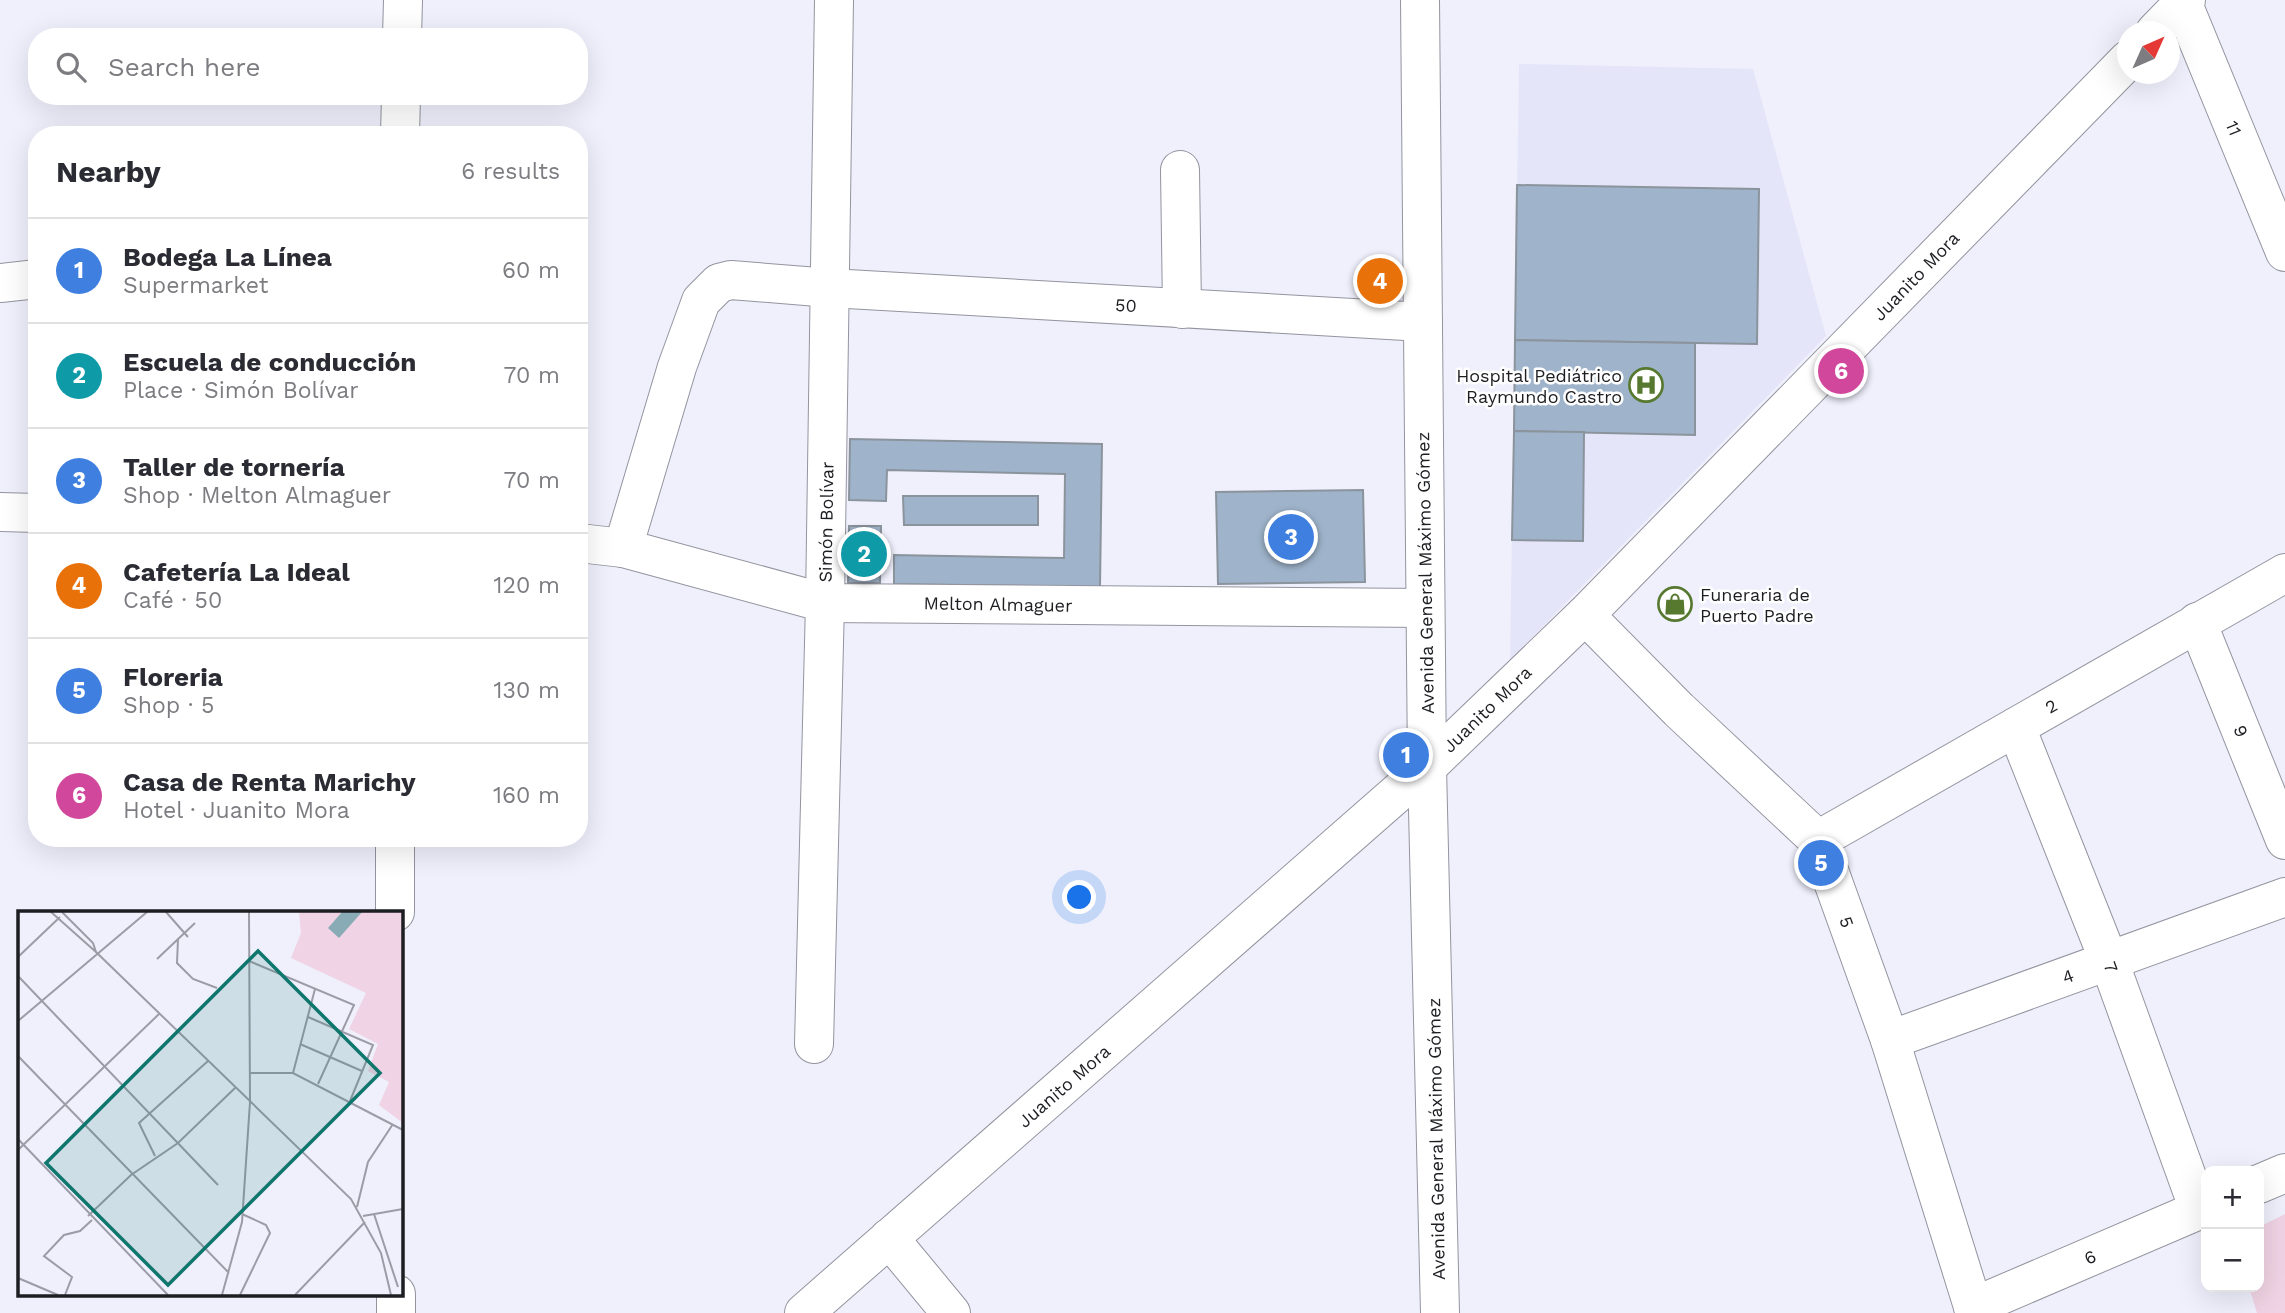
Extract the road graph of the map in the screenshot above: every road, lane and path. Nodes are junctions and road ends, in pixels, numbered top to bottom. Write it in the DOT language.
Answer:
graph roads {
  1 [pos="403,0"];
  2 [pos="834,0"];
  3 [pos="1420,0"];
  4 [pos="2184,2"];
  5 [pos="2166,21"];
  6 [pos="402,28"];
  7 [pos="2117,70"];
  8 [pos="401,105"];
  9 [pos="400,126"];
  10 [pos="1180,170"];
  11 [pos="2285,252"];
  12 [pos="28,280"];
  13 [pos="0,283"];
  14 [pos="830,288"];
  15 [pos="1182,309"];
  16 [pos="1423,322"];
  17 [pos="0,512"];
  18 [pos="28,513"];
  19 [pos="588,544"];
  20 [pos="623,548"];
  21 [pos="2285,573"];
  22 [pos="825,603"];
  23 [pos="1425,608"];
  24 [pos="1585,615"];
  25 [pos="2197,622"];
  26 [pos="2016,727"];
  27 [pos="1427,767"];
  28 [pos="1818,840"];
  29 [pos="2285,840"];
  30 [pos="395,847"];
  31 [pos="2285,897"];
  32 [pos="395,911"];
  33 [pos="2109,961"];
  34 [pos="1891,1040"];
  35 [pos="814,1044"];
  36 [pos="2285,1173"];
  37 [pos="2264,1182"];
  38 [pos="2201,1203"];
  39 [pos="2201,1209"];
  40 [pos="889,1238"];
  41 [pos="1974,1310"];
  42 [pos="804,1313"];
  43 [pos="951,1313"];
  44 [pos="1440,1313"];
  1 -- 6 [label="street"];
  2 -- 14 [label="street, Simón Bolívar"];
  3 -- 16 [label="street, Avenida General Máximo Gómez"];
  4 -- 5 [label="street"];
  4 -- 11 [label="street, 11"];
  7 -- 24 [label="street, Juanito Mora"];
  8 -- 9 [label="street"];
  10 -- 15 [label="street"];
  12 -- 13 [label="street"];
  14 -- 15 [label="street, 50"];
  14 -- 20 [label="street, 50"];
  14 -- 22 [label="street, Simón Bolívar"];
  15 -- 16 [label="street, 50"];
  16 -- 23 [label="street, Avenida General Máximo Gómez"];
  17 -- 18 [label="street"];
  19 -- 20 [label="street, Melton Almaguer"];
  20 -- 22 [label="street, Melton Almaguer"];
  21 -- 25 [label="street, 2"];
  22 -- 23 [label="street, Melton Almaguer"];
  22 -- 35 [label="street, Simón Bolívar"];
  23 -- 27 [label="street, Avenida General Máximo Gómez"];
  24 -- 27 [label="street, Juanito Mora"];
  24 -- 28 [label="street, 5"];
  25 -- 26 [label="street, 2"];
  25 -- 29 [label="street, 9"];
  26 -- 28 [label="street, 2"];
  26 -- 33 [label="street, 7"];
  27 -- 40 [label="street, Juanito Mora"];
  27 -- 44 [label="street, Avenida General Máximo Gómez"];
  28 -- 34 [label="street, 5"];
  30 -- 32 [label="street"];
  31 -- 33 [label="street, 4"];
  33 -- 34 [label="street, 4"];
  33 -- 38 [label="street, 7"];
  34 -- 41 [label="street, 5"];
  36 -- 37 [label="street"];
  39 -- 41 [label="street, 6"];
  40 -- 42 [label="street, Juanito Mora"];
  40 -- 43 [label="street"];
}
